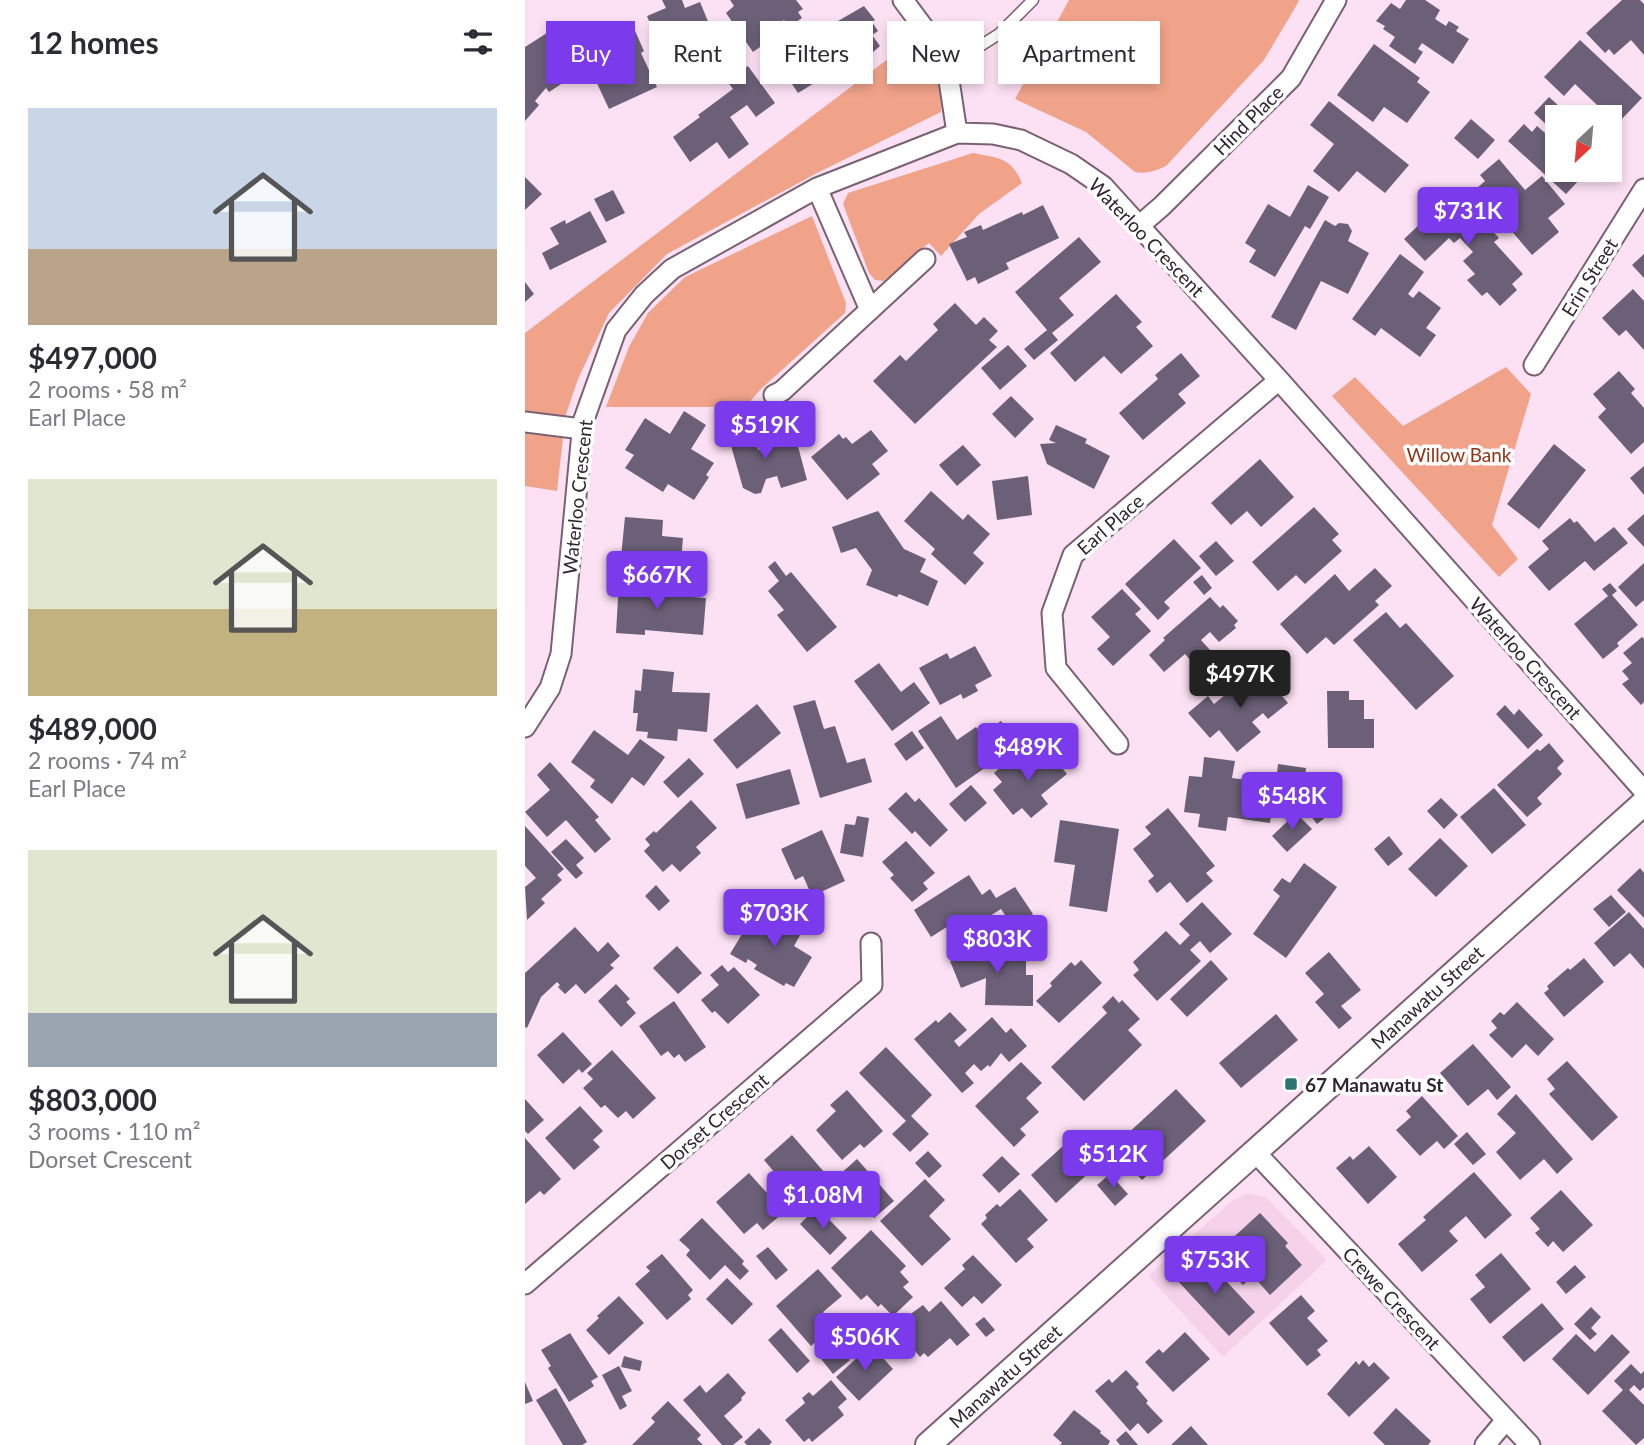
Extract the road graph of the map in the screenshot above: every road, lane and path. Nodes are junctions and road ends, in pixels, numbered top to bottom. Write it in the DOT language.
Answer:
graph roads {
  1 [pos="903,0"];
  2 [pos="1034,0"];
  3 [pos="1336,0"];
  4 [pos="919,21"];
  5 [pos="984,44"];
  6 [pos="950,84"];
  7 [pos="957,133"];
  8 [pos="817,188"];
  9 [pos="1644,189"];
  10 [pos="1140,225"];
  11 [pos="925,259"];
  12 [pos="870,310"];
  13 [pos="1534,365"];
  14 [pos="1279,380"];
  15 [pos="774,395"];
  16 [pos="525,422"];
  17 [pos="582,429"];
  18 [pos="525,727"];
  19 [pos="1118,744"];
  20 [pos="1644,791"];
  21 [pos="1644,803"];
  22 [pos="871,943"];
  23 [pos="1255,1152"];
  24 [pos="525,1284"];
  25 [pos="1506,1420"];
  26 [pos="928,1445"];
  27 [pos="1485,1445"];
  28 [pos="1529,1445"];
  1 -- 4 [label="street"];
  2 -- 5 [label="lane"];
  3 -- 10 [label="street, Hind Place"];
  6 -- 7 [label="street"];
  7 -- 8 [label="street, Waterloo Crescent"];
  7 -- 10 [label="street, Waterloo Crescent"];
  8 -- 12 [label="street"];
  8 -- 17 [label="street, Waterloo Crescent"];
  9 -- 13 [label="street, Erin Street"];
  10 -- 14 [label="street, Waterloo Crescent"];
  11 -- 12 [label="street"];
  12 -- 15 [label="street"];
  14 -- 19 [label="street, Earl Place"];
  14 -- 20 [label="street, Waterloo Crescent"];
  16 -- 17 [label="street"];
  17 -- 18 [label="street, Waterloo Crescent"];
  21 -- 23 [label="street, Manawatu Street"];
  22 -- 24 [label="street, Dorset Crescent"];
  23 -- 25 [label="street, Crewe Crescent"];
  23 -- 26 [label="street, Manawatu Street"];
  25 -- 27 [label="street"];
  25 -- 28 [label="street, Crewe Crescent"];
}
